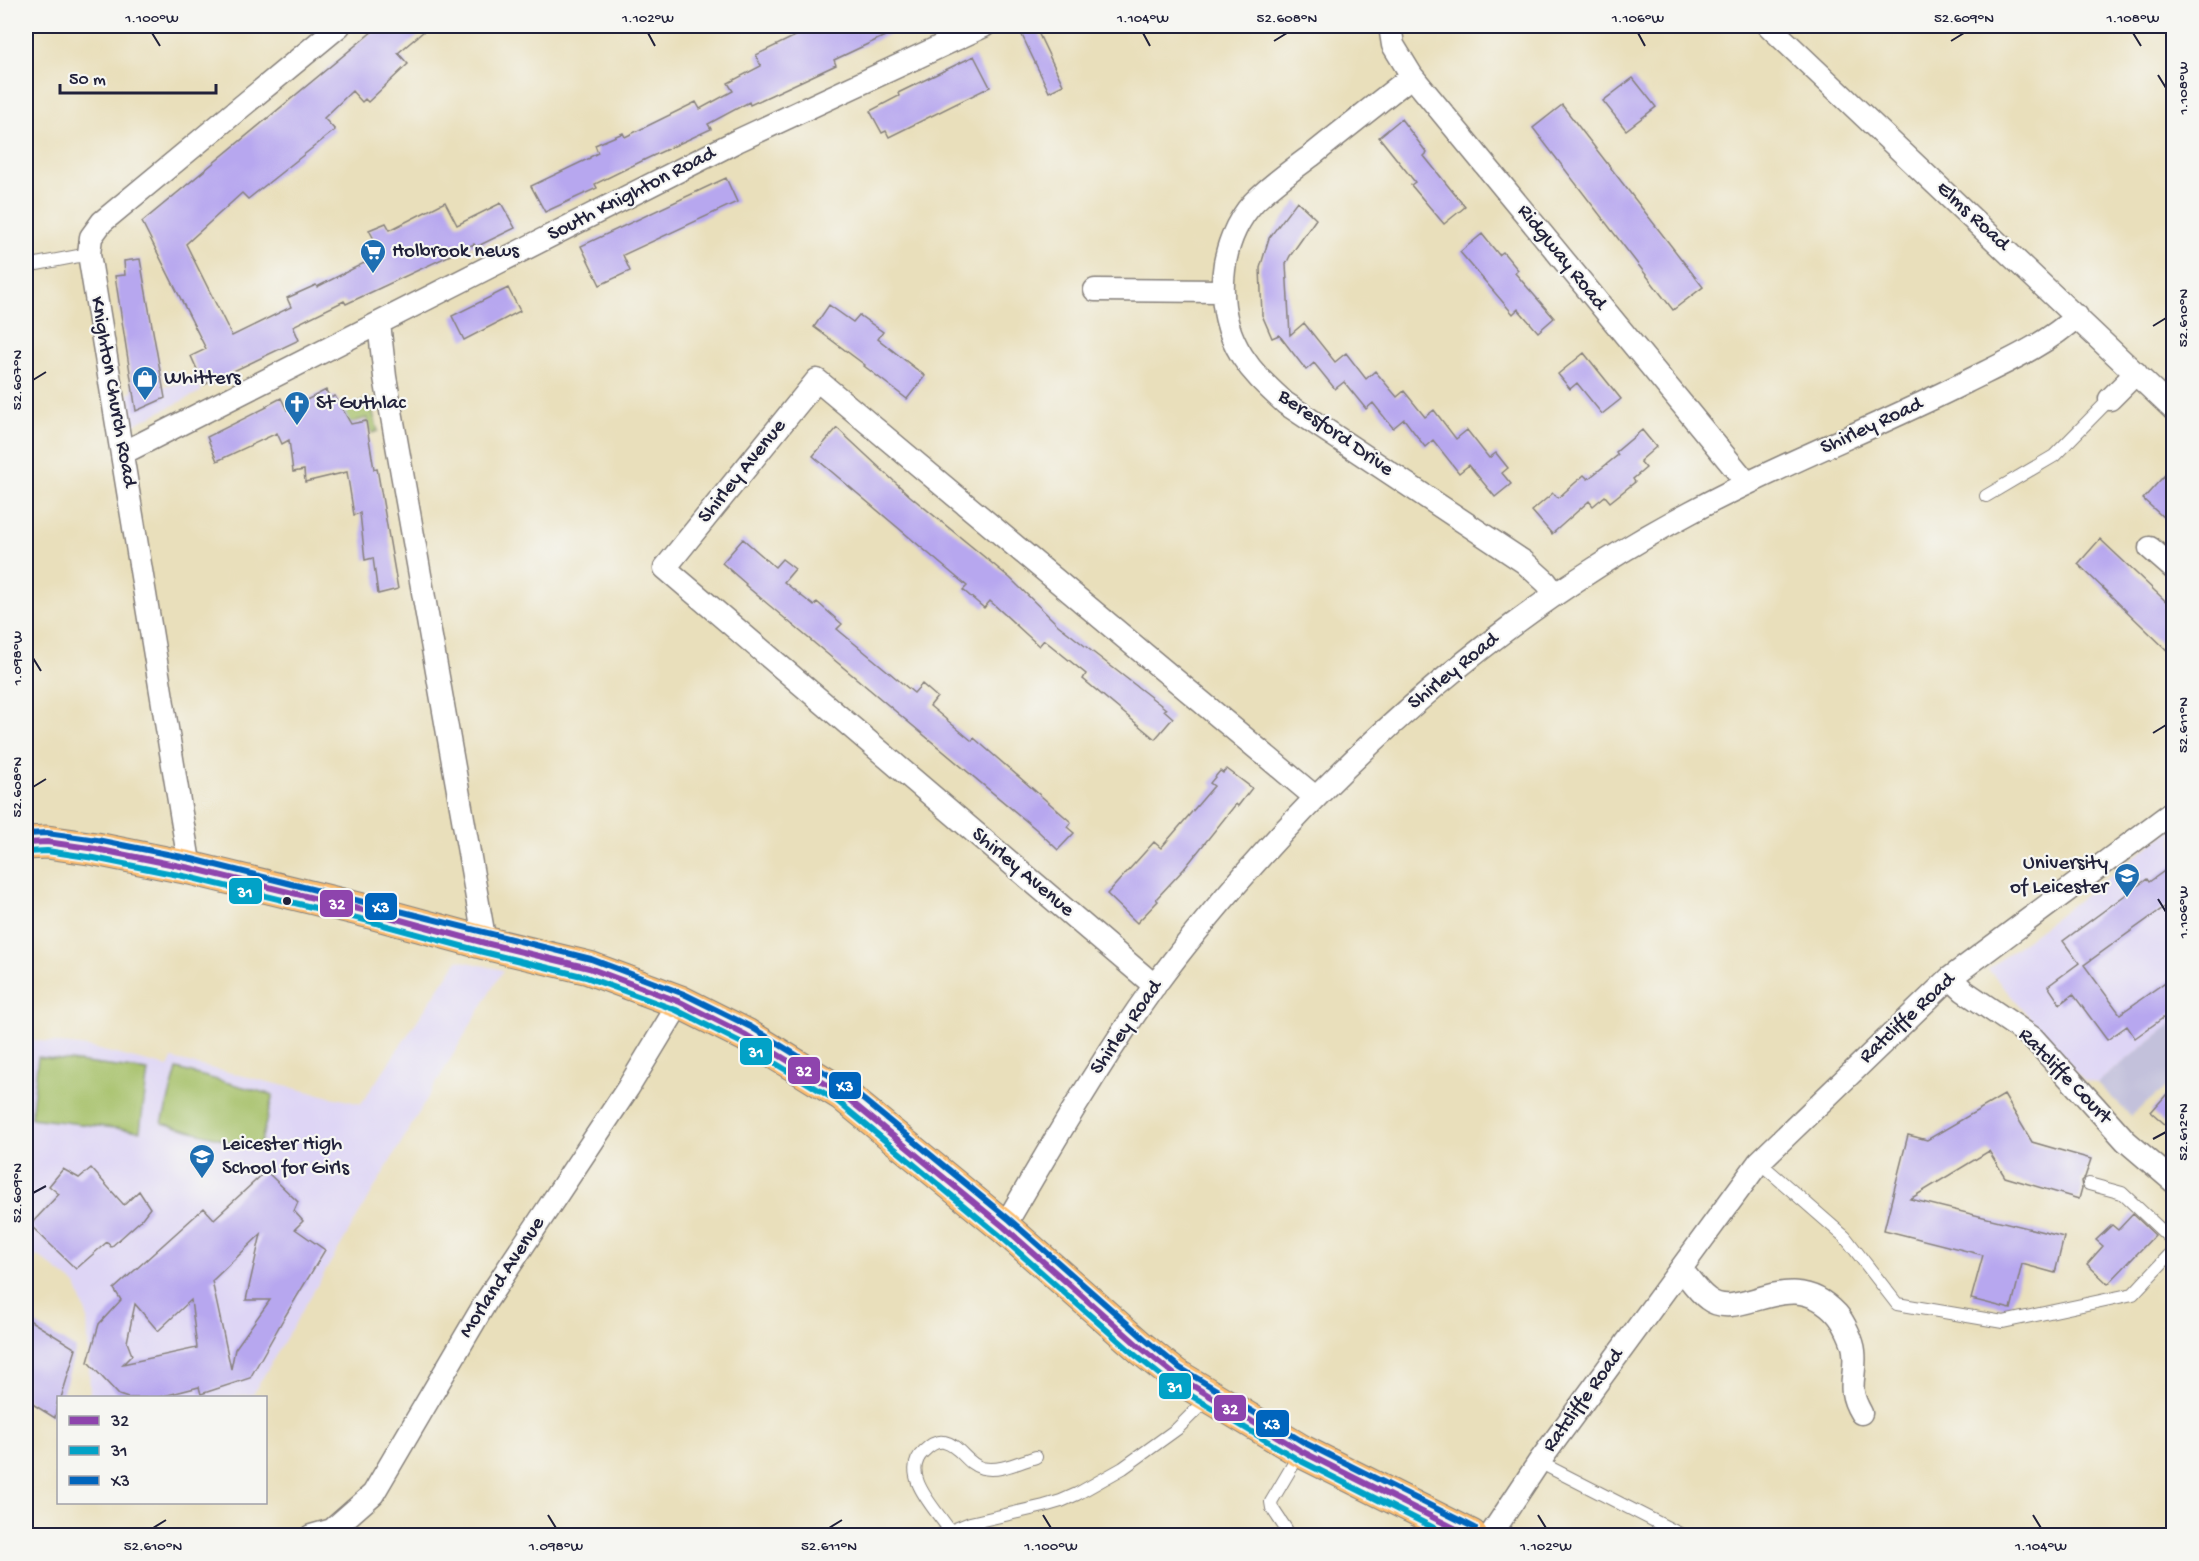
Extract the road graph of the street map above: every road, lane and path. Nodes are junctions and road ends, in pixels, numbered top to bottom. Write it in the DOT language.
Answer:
graph roads {
  1 [pos="339,26"];
  2 [pos="984,26"];
  3 [pos="1390,26"];
  4 [pos="1769,26"];
  5 [pos="1412,76"];
  6 [pos="89,254"];
  7 [pos="26,266"];
  8 [pos="1095,291"];
  9 [pos="1222,291"];
  10 [pos="2077,316"];
  11 [pos="379,323"];
  12 [pos="2136,374"];
  13 [pos="2110,399"];
  14 [pos="2174,410"];
  15 [pos="123,453"];
  16 [pos="1747,483"];
  17 [pos="1986,496"];
  18 [pos="2150,548"];
  19 [pos="2174,569"];
  20 [pos="1555,594"];
  21 [pos="1316,797"];
  22 [pos="2174,811"];
  23 [pos="26,843"];
  24 [pos="190,868"];
  25 [pos="485,943"];
  26 [pos="1950,978"];
  27 [pos="1155,986"];
  28 [pos="680,1002"];
  29 [pos="1759,1162"];
  30 [pos="2174,1182"];
  31 [pos="2089,1184"];
  32 [pos="1004,1227"];
  33 [pos="2174,1242"];
  34 [pos="2174,1250"];
  35 [pos="1681,1269"];
  36 [pos="1209,1397"];
  37 [pos="1861,1413"];
  38 [pos="1301,1451"];
  39 [pos="1036,1457"];
  40 [pos="1539,1462"];
  41 [pos="1286,1529"];
  42 [pos="951,1530"];
  43 [pos="311,1536"];
  44 [pos="938,1536"];
  45 [pos="1471,1536"];
  46 [pos="1490,1536"];
  47 [pos="1684,1536"];
  1 -- 6 [label="street, Knighton Church Road"];
  2 -- 11 [label="street, South Knighton Road"];
  3 -- 5 [label="street, Ridgway Road"];
  4 -- 10 [label="street, Elms Road"];
  5 -- 9 [label="street, Beresford Drive"];
  5 -- 16 [label="street, Ridgway Road"];
  6 -- 7 [label="lane"];
  6 -- 15 [label="street, Knighton Church Road"];
  8 -- 9 [label="street"];
  9 -- 20 [label="street, Beresford Drive"];
  10 -- 12 [label="street, Elms Road"];
  10 -- 16 [label="street, Shirley Road"];
  11 -- 15 [label="street, South Knighton Road"];
  11 -- 25 [label="street"];
  12 -- 13 [label="street"];
  12 -- 14 [label="street, Elms Road"];
  13 -- 17 [label="lane"];
  15 -- 24 [label="street, Knighton Church Road"];
  16 -- 20 [label="street, Shirley Road"];
  18 -- 19 [label="street"];
  20 -- 21 [label="street, Shirley Road"];
  21 -- 27 [label="street, Shirley Road"];
  21 -- 27 [label="street, Shirley Avenue"];
  22 -- 26 [label="street, Ratcliffe Road"];
  23 -- 24 [label="highway"];
  24 -- 25 [label="highway"];
  25 -- 28 [label="highway"];
  26 -- 29 [label="street, Ratcliffe Road"];
  26 -- 30 [label="street, Ratcliffe Court"];
  27 -- 32 [label="street, Shirley Road"];
  28 -- 32 [label="highway"];
  28 -- 43 [label="street, Morland Avenue"];
  29 -- 34 [label="lane"];
  29 -- 35 [label="street, Ratcliffe Road"];
  31 -- 33 [label="lane"];
  32 -- 36 [label="highway"];
  35 -- 37 [label="street"];
  35 -- 40 [label="street, Ratcliffe Road"];
  36 -- 38 [label="highway"];
  36 -- 42 [label="lane"];
  38 -- 41 [label="lane"];
  38 -- 45 [label="highway"];
  39 -- 42 [label="lane"];
  40 -- 46 [label="street, Ratcliffe Road"];
  40 -- 47 [label="lane"];
  42 -- 44 [label="lane"];
}
